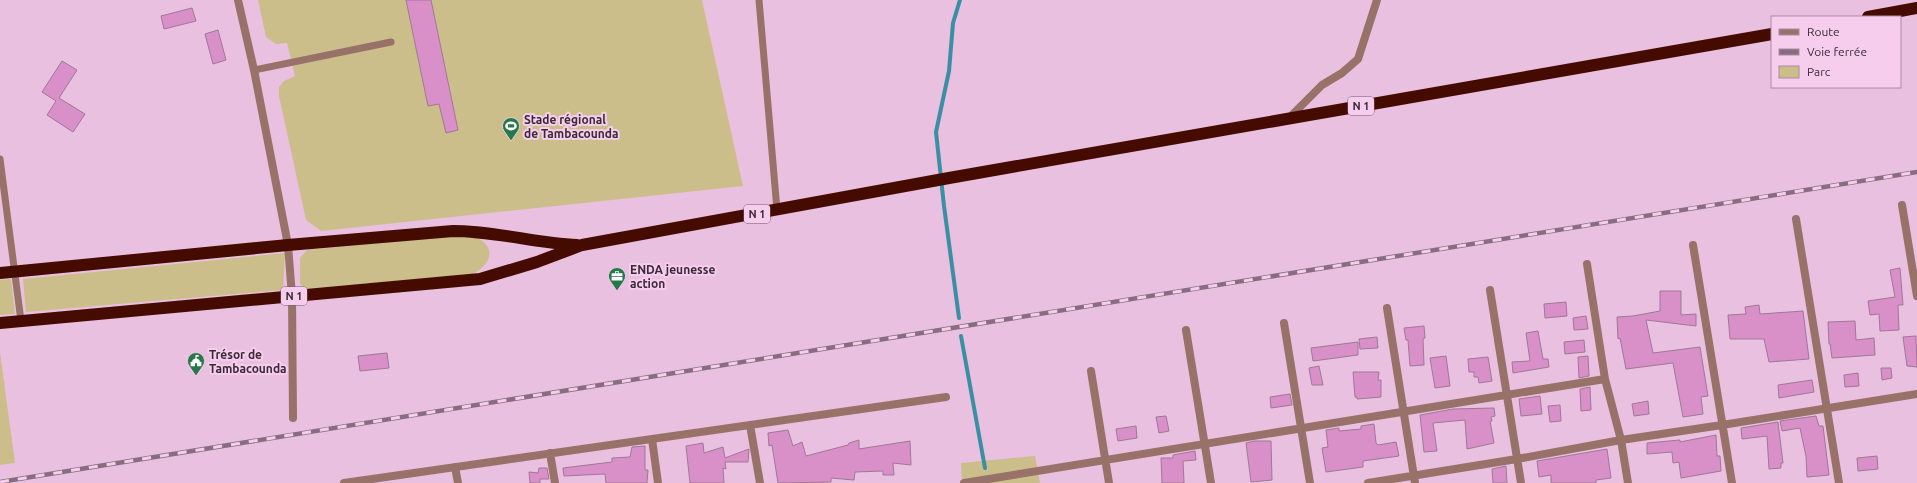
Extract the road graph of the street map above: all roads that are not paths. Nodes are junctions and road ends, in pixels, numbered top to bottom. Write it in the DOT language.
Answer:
graph roads {
  1 [pos="238,0"];
  2 [pos="759,0"];
  3 [pos="1377,0"];
  4 [pos="1917,8"];
  5 [pos="1873,16"];
  6 [pos="1771,34"];
  7 [pos="391,42"];
  8 [pos="254,70"];
  9 [pos="1288,119"];
  10 [pos="0,159"];
  11 [pos="1902,205"];
  12 [pos="777,210"];
  13 [pos="1796,219"];
  14 [pos="288,245"];
  15 [pos="1693,245"];
  16 [pos="582,246"];
  17 [pos="1587,264"];
  18 [pos="15,272"];
  19 [pos="0,273"];
  20 [pos="1490,290"];
  21 [pos="292,296"];
  22 [pos="1917,296"];
  23 [pos="1387,308"];
  24 [pos="21,321"];
  25 [pos="0,323"];
  26 [pos="1284,323"];
  27 [pos="1186,330"];
  28 [pos="1091,371"];
  29 [pos="1605,379"];
  30 [pos="1917,394"];
  31 [pos="1507,395"];
  32 [pos="946,397"];
  33 [pos="1827,408"];
  34 [pos="1404,411"];
  35 [pos="293,418"];
  36 [pos="750,425"];
  37 [pos="1722,425"];
  38 [pos="1301,428"];
  39 [pos="652,439"];
  40 [pos="1621,440"];
  41 [pos="1204,444"];
  42 [pos="550,454"];
  43 [pos="1517,459"];
  44 [pos="1105,460"];
  45 [pos="455,467"];
  46 [pos="1415,479"];
  47 [pos="357,482"];
  48 [pos="344,483"];
  49 [pos="458,483"];
  50 [pos="555,483"];
  51 [pos="658,483"];
  52 [pos="760,483"];
  53 [pos="964,483"];
  54 [pos="1109,483"];
  55 [pos="1211,483"];
  56 [pos="1310,483"];
  57 [pos="1368,483"];
  58 [pos="1521,483"];
  59 [pos="1628,483"];
  60 [pos="1732,483"];
  61 [pos="1839,483"];
  1 -- 8 [label="street"];
  2 -- 12 [label="lane"];
  3 -- 9 [label="street"];
  4 -- 5 [label="highway"];
  6 -- 9 [label="highway, N 1"];
  7 -- 8 [label="lane"];
  8 -- 14 [label="street"];
  9 -- 12 [label="highway, N 1"];
  10 -- 18 [label="lane"];
  11 -- 22 [label="street"];
  12 -- 16 [label="highway, N 1"];
  13 -- 33 [label="street"];
  14 -- 16 [label="highway, N 1"];
  14 -- 18 [label="highway, N 1"];
  14 -- 21 [label="street"];
  15 -- 37 [label="street"];
  16 -- 21 [label="highway, N 1"];
  17 -- 29 [label="street"];
  18 -- 19 [label="highway, N 1"];
  18 -- 24 [label="lane"];
  20 -- 31 [label="street"];
  21 -- 24 [label="highway, N 1"];
  21 -- 35 [label="street"];
  23 -- 34 [label="street"];
  24 -- 25 [label="highway, N 1"];
  26 -- 38 [label="street"];
  27 -- 41 [label="street"];
  28 -- 44 [label="street"];
  29 -- 31 [label="street"];
  29 -- 40 [label="street"];
  30 -- 33 [label="street"];
  31 -- 34 [label="street"];
  31 -- 43 [label="street"];
  32 -- 36 [label="street"];
  33 -- 37 [label="street"];
  33 -- 61 [label="street"];
  34 -- 38 [label="street"];
  34 -- 46 [label="street"];
  36 -- 39 [label="street"];
  36 -- 52 [label="street"];
  37 -- 40 [label="street"];
  37 -- 60 [label="street"];
  38 -- 41 [label="street"];
  38 -- 56 [label="street"];
  39 -- 42 [label="street"];
  39 -- 51 [label="street"];
  40 -- 43 [label="street"];
  40 -- 59 [label="street"];
  41 -- 44 [label="street"];
  41 -- 55 [label="street"];
  42 -- 45 [label="street"];
  42 -- 50 [label="street"];
  43 -- 46 [label="street"];
  43 -- 58 [label="street"];
  44 -- 53 [label="street"];
  44 -- 54 [label="street"];
  45 -- 47 [label="street"];
  45 -- 49 [label="street"];
  46 -- 57 [label="street"];
  47 -- 48 [label="street"];
}
